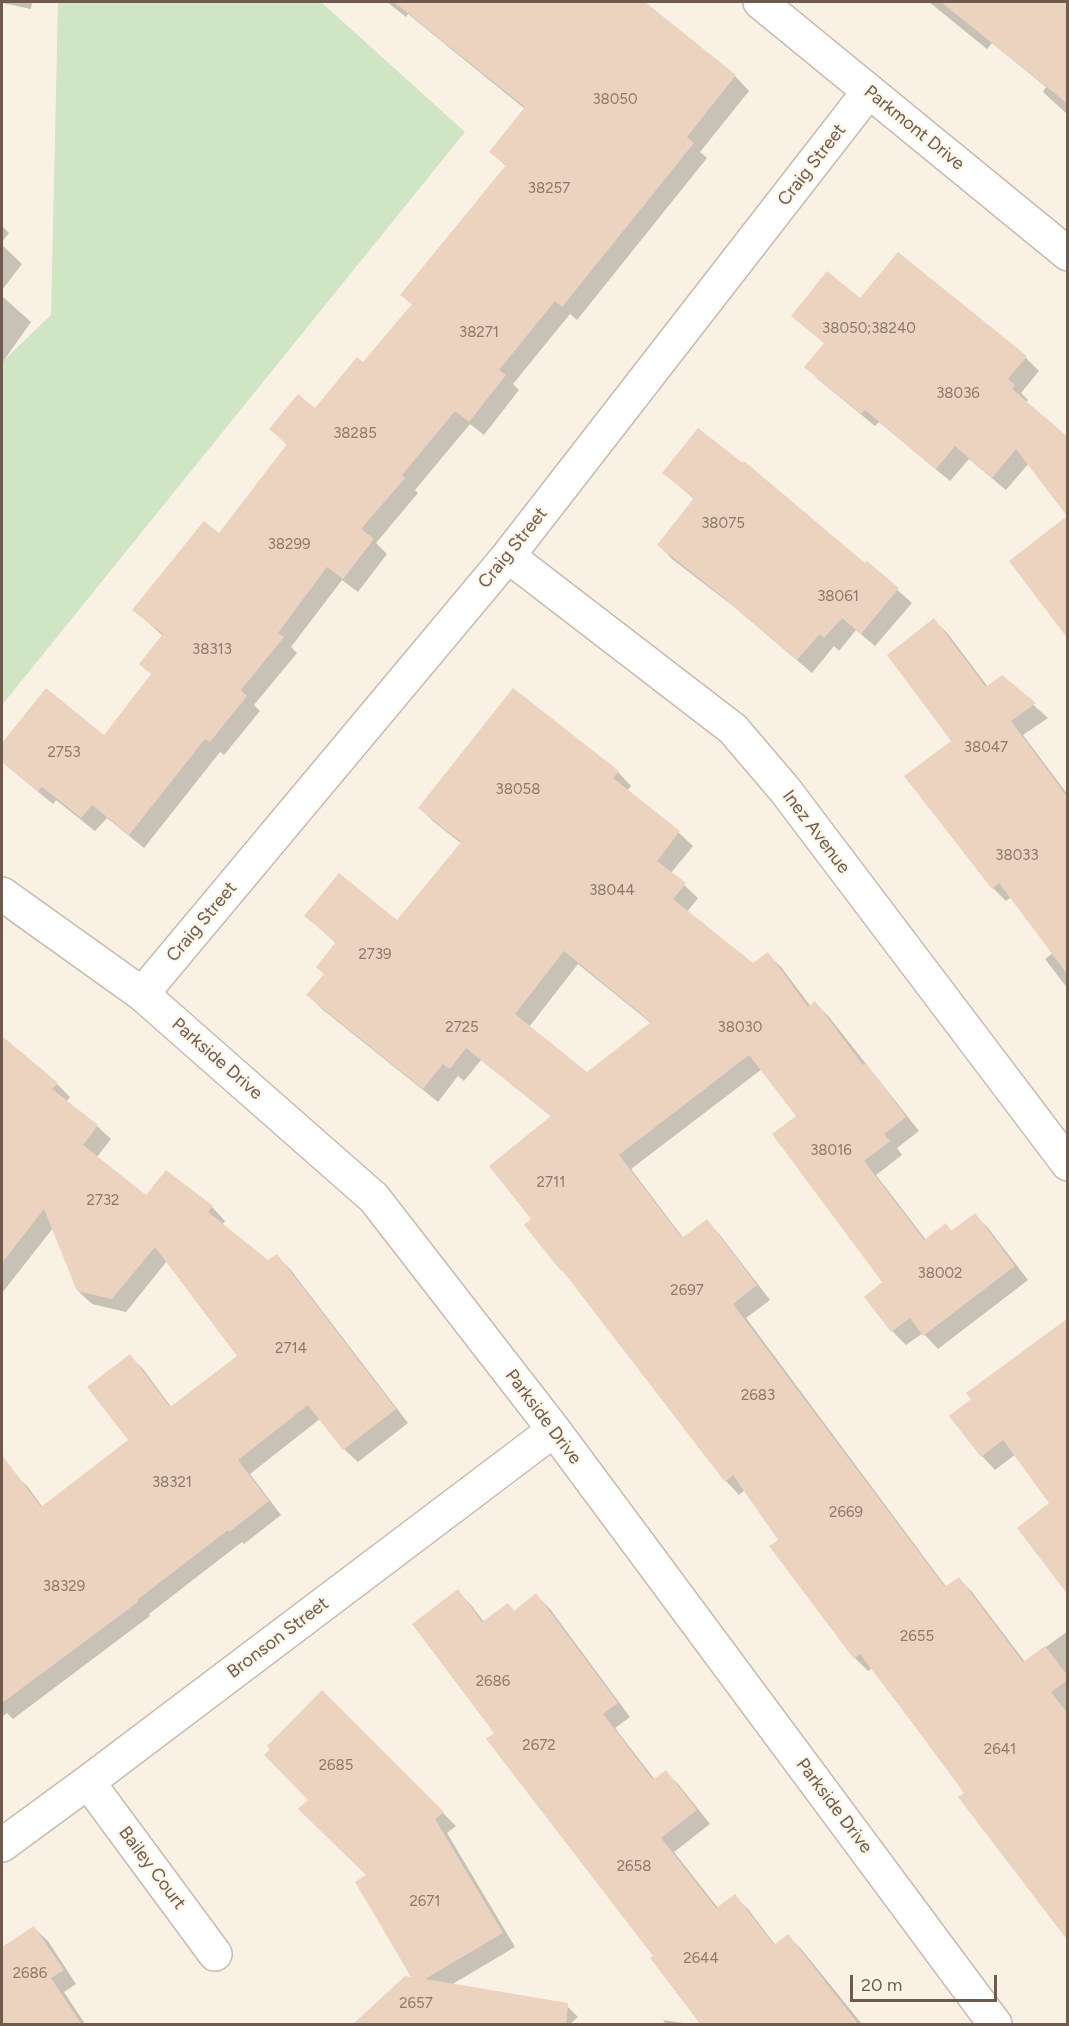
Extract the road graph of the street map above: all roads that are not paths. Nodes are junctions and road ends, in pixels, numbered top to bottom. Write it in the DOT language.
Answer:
graph roads {
  1 [pos="760,2"];
  2 [pos="869,91"];
  3 [pos="1068,254"];
  4 [pos="508,556"];
  5 [pos="2,894"];
  6 [pos="142,994"];
  7 [pos="1068,1164"];
  8 [pos="554,1430"];
  9 [pos="88,1782"];
  10 [pos="2,1845"];
  11 [pos="215,1954"];
  12 [pos="995,2025"];
  1 -- 2 [label="street, Parkmont Drive"];
  2 -- 3 [label="street, Parkmont Drive"];
  2 -- 4 [label="street, Craig Street"];
  4 -- 6 [label="street, Craig Street"];
  4 -- 7 [label="street, Inez Avenue"];
  5 -- 6 [label="street, Parkside Drive"];
  6 -- 8 [label="street, Parkside Drive"];
  8 -- 9 [label="street, Bronson Street"];
  8 -- 12 [label="street, Parkside Drive"];
  9 -- 10 [label="street, Bronson Street"];
  9 -- 11 [label="street, Bailey Court"];
}
